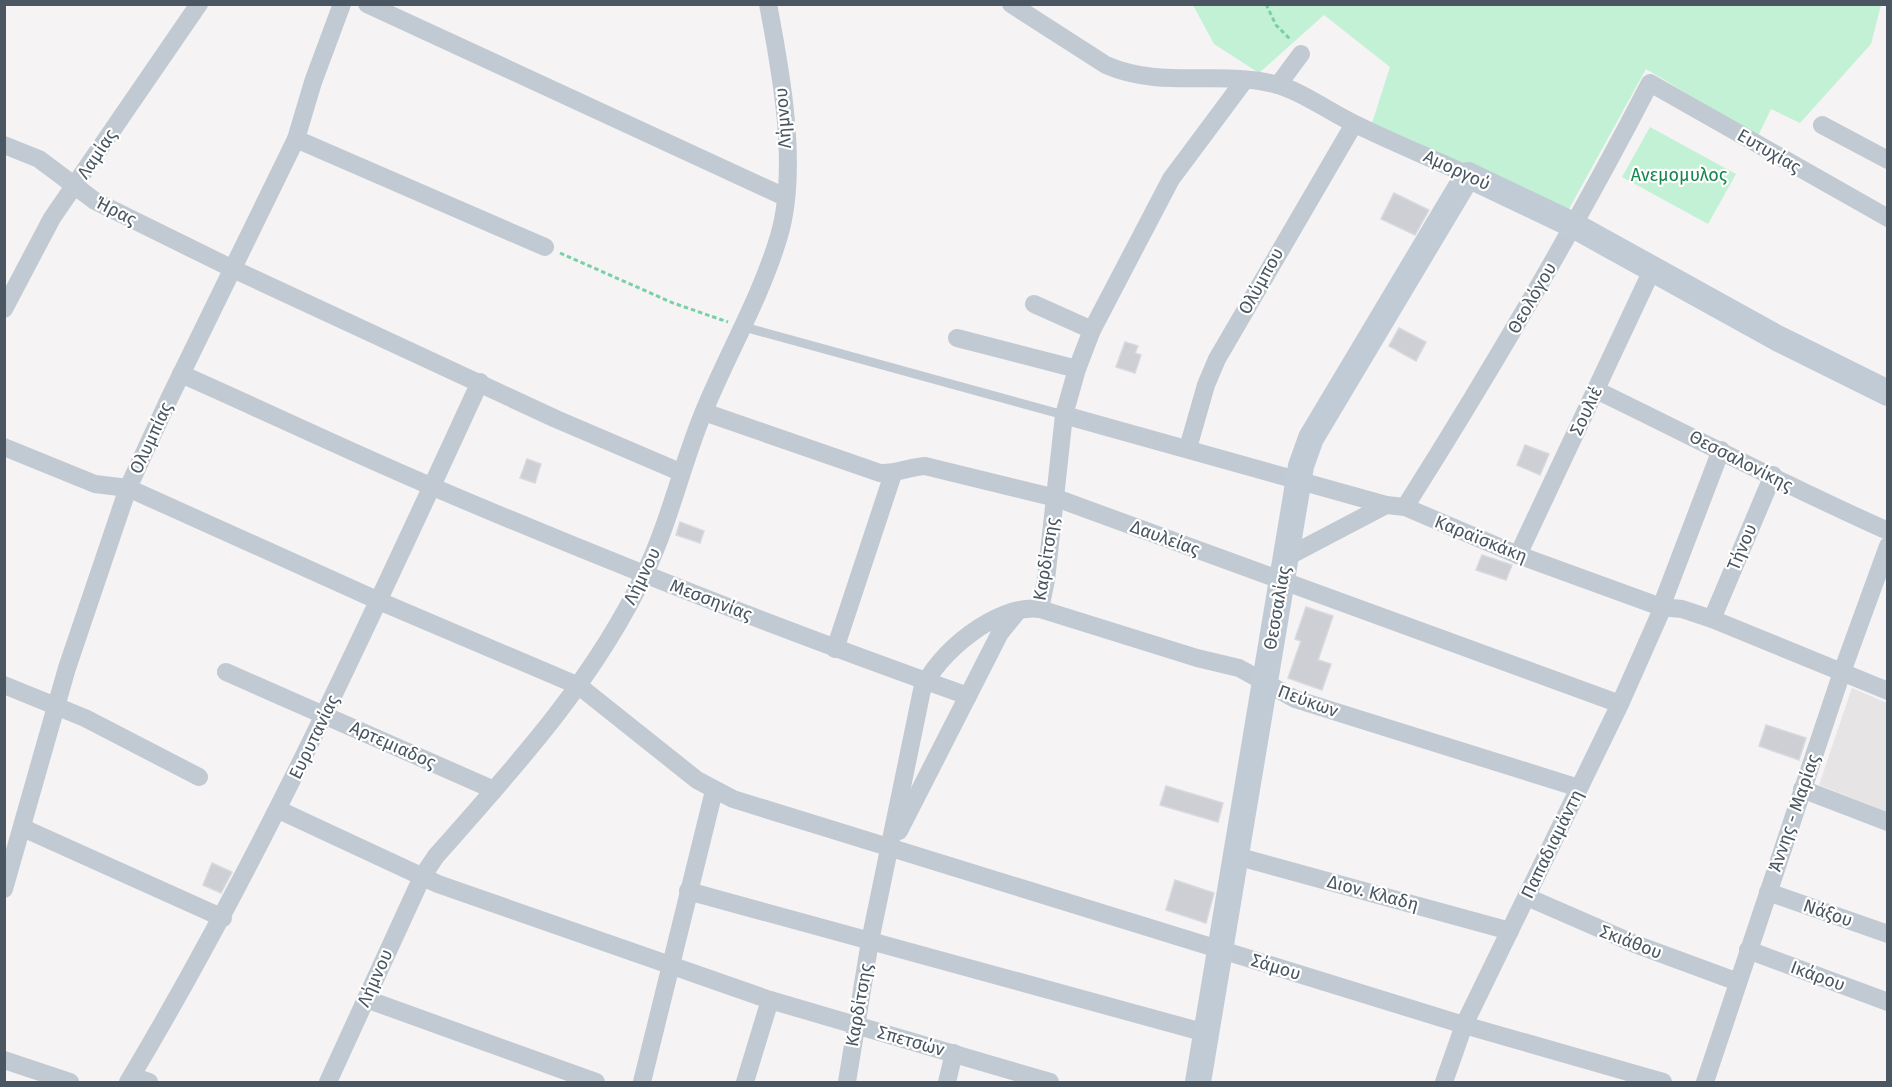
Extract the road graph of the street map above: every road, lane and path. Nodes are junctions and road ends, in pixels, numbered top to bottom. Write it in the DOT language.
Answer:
graph roads {
  1 [pos="199,4"];
  2 [pos="342,4"];
  3 [pos="367,4"];
  4 [pos="768,4"];
  5 [pos="1011,4"];
  6 [pos="1266,4"];
  7 [pos="1301,54"];
  8 [pos="1244,81"];
  9 [pos="1650,83"];
  10 [pos="1278,85"];
  11 [pos="1354,124"];
  12 [pos="1822,125"];
  13 [pos="296,139"];
  14 [pos="4,145"];
  15 [pos="1887,160"];
  16 [pos="1468,175"];
  17 [pos="74,188"];
  18 [pos="785,197"];
  19 [pos="1887,218"];
  20 [pos="1573,225"];
  21 [pos="545,248"];
  22 [pos="1653,268"];
  23 [pos="233,269"];
  24 [pos="1034,304"];
  25 [pos="4,309"];
  26 [pos="744,327"];
  27 [pos="1092,330"];
  28 [pos="957,338"];
  29 [pos="1077,369"];
  30 [pos="181,374"];
  31 [pos="480,382"];
  32 [pos="1596,390"];
  33 [pos="1887,393"];
  34 [pos="704,411"];
  35 [pos="1065,415"];
  36 [pos="4,447"];
  37 [pos="1188,448"];
  38 [pos="1720,450"];
  39 [pos="680,472"];
  40 [pos="893,474"];
  41 [pos="1773,475"];
  42 [pos="1299,481"];
  43 [pos="432,487"];
  44 [pos="128,488"];
  45 [pos="1056,498"];
  46 [pos="1386,505"];
  47 [pos="1405,507"];
  48 [pos="1887,531"];
  49 [pos="1887,546"];
  50 [pos="1518,555"];
  51 [pos="1284,569"];
  52 [pos="644,574"];
  53 [pos="379,601"];
  54 [pos="1662,607"];
  55 [pos="1040,609"];
  56 [pos="1017,611"];
  57 [pos="1712,620"];
  58 [pos="835,649"];
  59 [pos="226,672"];
  60 [pos="1842,672"];
  61 [pos="926,681"];
  62 [pos="1264,683"];
  63 [pos="4,685"];
  64 [pos="579,686"];
  65 [pos="1887,691"];
  66 [pos="968,696"];
  67 [pos="1620,704"];
  68 [pos="56,706"];
  69 [pos="324,715"];
  70 [pos="199,777"];
  71 [pos="1579,788"];
  72 [pos="1803,789"];
  73 [pos="494,790"];
  74 [pos="714,791"];
  75 [pos="279,810"];
  76 [pos="1887,822"];
  77 [pos="23,828"];
  78 [pos="891,845"];
  79 [pos="1236,856"];
  80 [pos="422,877"];
  81 [pos="4,889"];
  82 [pos="688,891"];
  83 [pos="1768,892"];
  84 [pos="1527,897"];
  85 [pos="223,918"];
  86 [pos="1510,931"];
  87 [pos="1887,934"];
  88 [pos="870,941"];
  89 [pos="1218,949"];
  90 [pos="1748,950"];
  91 [pos="670,965"];
  92 [pos="1738,982"];
  93 [pos="366,999"];
  94 [pos="770,1000"];
  95 [pos="1887,1002"];
  96 [pos="854,1025"];
  97 [pos="1464,1025"];
  98 [pos="1206,1033"];
  99 [pos="954,1053"];
  100 [pos="4,1060"];
  101 [pos="136,1080"];
  102 [pos="70,1083"];
  103 [pos="328,1083"];
  104 [pos="596,1083"];
  105 [pos="642,1083"];
  106 [pos="745,1083"];
  107 [pos="847,1083"];
  108 [pos="947,1083"];
  109 [pos="1050,1083"];
  110 [pos="1198,1083"];
  111 [pos="1444,1083"];
  112 [pos="1664,1083"];
  113 [pos="1705,1083"];
  1 -- 17 [label="street, Λαμίας"];
  2 -- 13 [label="street, Ολυμπίας"];
  3 -- 18 [label="street"];
  4 -- 18 [label="street, Λήμνου"];
  5 -- 8 [label="street, Αμοργού"];
  6 -- 7 [label="path"];
  7 -- 10 [label="street"];
  8 -- 10 [label="street, Αμοργού"];
  8 -- 27 [label="street, Καρδίτσης"];
  9 -- 19 [label="street, Ευτυχίας"];
  9 -- 20 [label="street, Θεολόγου"];
  10 -- 11 [label="street, Αμοργού"];
  11 -- 16 [label="street, Αμοργού"];
  11 -- 37 [label="street, Ολύμπου"];
  12 -- 15 [label="street"];
  13 -- 21 [label="street"];
  13 -- 23 [label="street, Ολυμπίας"];
  14 -- 17 [label="street, Ήρας"];
  16 -- 20 [label="street, Αμοργού"];
  16 -- 42 [label="street, Θεσσαλίας"];
  17 -- 23 [label="street, Ήρας"];
  17 -- 25 [label="street, Λαμίας"];
  18 -- 26 [label="street, Λήμνου"];
  20 -- 22 [label="street, Αμοργού"];
  20 -- 47 [label="street, Θεολόγου"];
  21 -- 26 [label="path"];
  22 -- 32 [label="street, Σουλιέ"];
  22 -- 33 [label="street, Αμοργού"];
  23 -- 30 [label="street, Ολυμπίας"];
  23 -- 31 [label="street, Ήρας"];
  24 -- 27 [label="street"];
  26 -- 34 [label="street, Λήμνου"];
  26 -- 35 [label="lane"];
  27 -- 29 [label="street, Καρδίτσης"];
  28 -- 29 [label="street"];
  29 -- 35 [label="street, Καρδίτσης"];
  30 -- 43 [label="street, Μεσσηνίας"];
  30 -- 44 [label="street, Ολυμπίας"];
  31 -- 39 [label="street, Ήρας"];
  31 -- 43 [label="street, Ευρυτανίας"];
  32 -- 38 [label="street, Θεσσαλονίκης"];
  32 -- 50 [label="street, Σουλιέ"];
  34 -- 39 [label="street, Λήμνου"];
  34 -- 40 [label="street, Δαυλείας"];
  35 -- 37 [label="street, Καραϊσκάκη"];
  35 -- 45 [label="street, Καρδίτσης"];
  36 -- 44 [label="street"];
  37 -- 42 [label="street, Καραϊσκάκη"];
  38 -- 41 [label="street, Θεσσαλονίκης"];
  38 -- 54 [label="street, Παπαδιαμάντη"];
  39 -- 52 [label="street, Λήμνου"];
  40 -- 45 [label="street, Δαυλείας"];
  40 -- 58 [label="street"];
  41 -- 48 [label="street, Θεσσαλονίκης"];
  41 -- 57 [label="street, Τήνου"];
  42 -- 46 [label="street, Καραϊσκάκη"];
  42 -- 51 [label="street, Θεσσαλίας"];
  43 -- 52 [label="street, Μεσσηνίας"];
  43 -- 53 [label="street, Ευρυτανίας"];
  44 -- 53 [label="street"];
  44 -- 68 [label="street, Ολυμπίας"];
  45 -- 51 [label="street, Δαυλείας"];
  45 -- 55 [label="street, Καρδίτσης"];
  46 -- 47 [label="street, Καραϊσκάκη"];
  46 -- 51 [label="street"];
  47 -- 50 [label="street, Καραϊσκάκη"];
  49 -- 60 [label="street, Άννης - Μαρίας"];
  50 -- 54 [label="street, Καραϊσκάκη"];
  51 -- 62 [label="street, Θεσσαλίας"];
  51 -- 67 [label="street, Δαυλείας"];
  52 -- 58 [label="street, Μεσσηνίας"];
  52 -- 64 [label="street, Λήμνου"];
  53 -- 64 [label="street"];
  53 -- 69 [label="street, Ευρυτανίας"];
  54 -- 57 [label="street, Καραϊσκάκη"];
  54 -- 67 [label="street, Παπαδιαμάντη"];
  55 -- 56 [label="street, Καρδίτσης"];
  55 -- 62 [label="street, Πεύκων"];
  56 -- 61 [label="street, Καρδίτσης"];
  56 -- 66 [label="street"];
  57 -- 60 [label="street, Καραϊσκάκη"];
  58 -- 61 [label="street, Μεσσηνίας"];
  59 -- 69 [label="street, Αρτεμιαδος"];
  60 -- 65 [label="street, Καραϊσκάκη"];
  60 -- 72 [label="street, Άννης - Μαρίας"];
  61 -- 66 [label="street, Μεσσηνίας"];
  61 -- 78 [label="street, Καρδίτσης"];
  62 -- 71 [label="street, Πεύκων"];
  62 -- 79 [label="street, Θεσσαλίας"];
  63 -- 68 [label="street"];
  64 -- 73 [label="street, Λήμνου"];
  64 -- 74 [label="street"];
  66 -- 78 [label="street"];
  67 -- 71 [label="street, Παπαδιαμάντη"];
  68 -- 70 [label="street"];
  68 -- 77 [label="street, Ολυμπίας"];
  69 -- 73 [label="street, Αρτεμιαδος"];
  69 -- 75 [label="street, Ευρυτανίας"];
  71 -- 84 [label="street, Παπαδιαμάντη"];
  72 -- 76 [label="street"];
  72 -- 83 [label="street, Άννης - Μαρίας"];
  73 -- 80 [label="street, Λήμνου"];
  74 -- 78 [label="street, Σάμου"];
  74 -- 82 [label="street"];
  75 -- 80 [label="street, Σπετσών"];
  75 -- 85 [label="street, Ευρυτανίας"];
  77 -- 81 [label="street, Ολυμπίας"];
  77 -- 85 [label="street"];
  78 -- 88 [label="street, Καρδίτσης"];
  78 -- 89 [label="street, Σάμου"];
  79 -- 86 [label="street, Διον. Κλαδη"];
  79 -- 89 [label="street, Θεσσαλίας"];
  80 -- 91 [label="street, Σπετσών"];
  80 -- 93 [label="street, Λήμνου"];
  82 -- 88 [label="street"];
  82 -- 91 [label="street"];
  83 -- 87 [label="street, Νάξου"];
  83 -- 90 [label="street, Άννης - Μαρίας"];
  84 -- 86 [label="street, Παπαδιαμάντη"];
  84 -- 92 [label="street, Σκιάθου"];
  85 -- 101 [label="street, Ευρυτανίας"];
  86 -- 97 [label="street, Παπαδιαμάντη"];
  88 -- 96 [label="street, Καρδίτσης"];
  88 -- 98 [label="street"];
  89 -- 97 [label="street, Σάμου"];
  89 -- 98 [label="street, Θεσσαλίας"];
  90 -- 92 [label="street, Άννης - Μαρίας"];
  90 -- 95 [label="street, Ικάρου"];
  91 -- 94 [label="street, Σπετσών"];
  91 -- 105 [label="street"];
  92 -- 113 [label="street, Άννης - Μαρίας"];
  93 -- 103 [label="street, Λήμνου"];
  93 -- 104 [label="street"];
  94 -- 96 [label="street, Σπετσών"];
  94 -- 106 [label="street"];
  96 -- 99 [label="street, Σπετσών"];
  96 -- 107 [label="street, Καρδίτσης"];
  97 -- 111 [label="street, Παπαδιαμάντη"];
  97 -- 112 [label="street, Σάμου"];
  98 -- 110 [label="street, Θεσσαλίας"];
  99 -- 108 [label="street"];
  99 -- 109 [label="street, Σπετσών"];
  100 -- 102 [label="street"];
}
